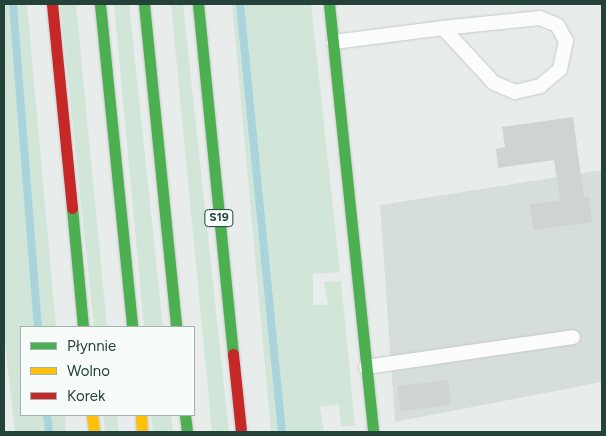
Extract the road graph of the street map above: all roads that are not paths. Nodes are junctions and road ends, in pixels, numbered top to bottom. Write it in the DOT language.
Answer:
graph roads {
  1 [pos="52,4"];
  2 [pos="100,4"];
  3 [pos="144,4"];
  4 [pos="198,4"];
  5 [pos="329,4"];
  6 [pos="443,28"];
  7 [pos="334,42"];
  8 [pos="84,326"];
  9 [pos="132,326"];
  10 [pos="176,326"];
  11 [pos="573,337"];
  12 [pos="366,367"];
  13 [pos="92,416"];
  14 [pos="141,416"];
  15 [pos="185,416"];
  16 [pos="94,432"];
  17 [pos="142,432"];
  18 [pos="187,432"];
  19 [pos="242,432"];
  20 [pos="373,432"];
  1 -- 8 [label="main road"];
  2 -- 9 [label="main road"];
  3 -- 10 [label="main road"];
  4 -- 19 [label="main road, S19"];
  5 -- 7 [label="main road"];
  6 -- 6 [label="lane"];
  6 -- 7 [label="lane"];
  7 -- 12 [label="main road"];
  11 -- 12 [label="lane"];
  12 -- 20 [label="main road"];
  13 -- 16 [label="main road"];
  14 -- 17 [label="main road"];
  15 -- 18 [label="main road"];
}
